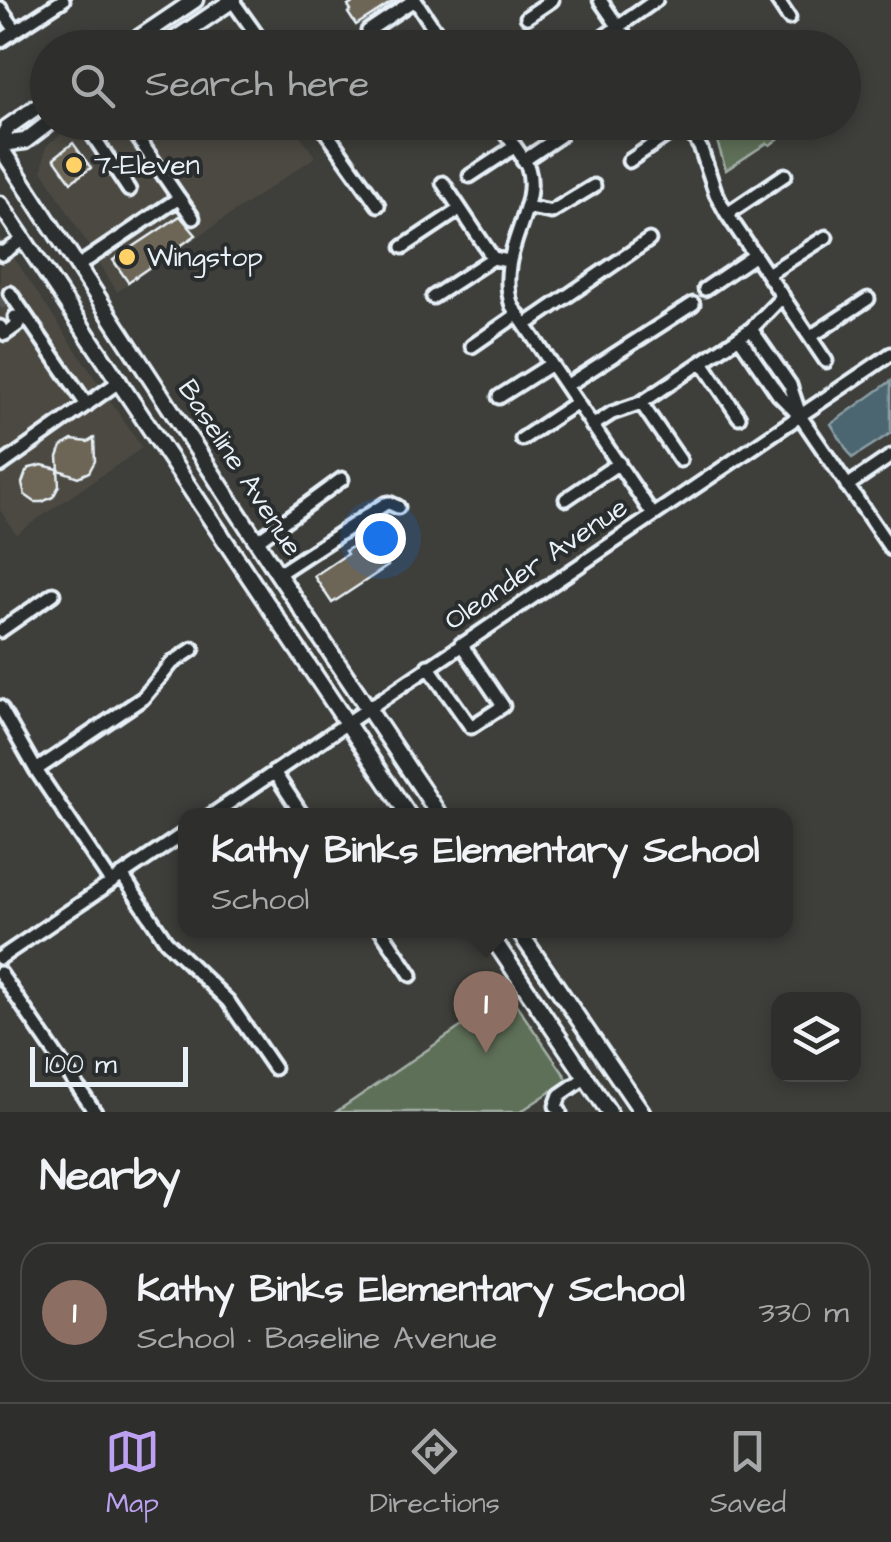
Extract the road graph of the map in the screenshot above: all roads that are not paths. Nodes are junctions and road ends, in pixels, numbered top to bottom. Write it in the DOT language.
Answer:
graph roads {
  1 [pos="63,0"];
  2 [pos="196,0"];
  3 [pos="233,0"];
  4 [pos="415,0"];
  5 [pos="552,0"];
  6 [pos="600,0"];
  7 [pos="656,0"];
  8 [pos="777,0"];
  9 [pos="0,8"];
  10 [pos="527,17"];
  11 [pos="789,18"];
  12 [pos="618,26"];
  13 [pos="15,29"];
  14 [pos="151,30"];
  15 [pos="189,30"];
  16 [pos="254,30"];
  17 [pos="370,30"];
  18 [pos="435,30"];
  19 [pos="613,30"];
  20 [pos="621,30"];
  21 [pos="0,41"];
  22 [pos="30,112"];
  23 [pos="30,137"];
  24 [pos="96,140"];
  25 [pos="139,140"];
  26 [pos="332,140"];
  27 [pos="509,140"];
  28 [pos="554,140"];
  29 [pos="660,140"];
  30 [pos="695,140"];
  31 [pos="0,144"];
  32 [pos="514,147"];
  33 [pos="523,161"];
  34 [pos="629,161"];
  35 [pos="785,175"];
  36 [pos="470,176"];
  37 [pos="443,184"];
  38 [pos="594,186"];
  39 [pos="130,190"];
  40 [pos="179,198"];
  41 [pos="0,204"];
  42 [pos="378,205"];
  43 [pos="526,207"];
  44 [pos="460,209"];
  45 [pos="727,214"];
  46 [pos="193,218"];
  47 [pos="826,236"];
  48 [pos="24,239"];
  49 [pos="649,240"];
  50 [pos="404,247"];
  51 [pos="1,254"];
  52 [pos="755,255"];
  53 [pos="493,258"];
  54 [pos="508,262"];
  55 [pos="78,266"];
  56 [pos="768,274"];
  57 [pos="705,289"];
  58 [pos="4,296"];
  59 [pos="783,296"];
  60 [pos="433,297"];
  61 [pos="868,299"];
  62 [pos="693,304"];
  63 [pos="15,317"];
  64 [pos="521,320"];
  65 [pos="0,327"];
  66 [pos="752,329"];
  67 [pos="810,337"];
  68 [pos="739,338"];
  69 [pos="472,346"];
  70 [pos="891,354"];
  71 [pos="826,361"];
  72 [pos="702,362"];
  73 [pos="551,364"];
  74 [pos="778,368"];
  75 [pos="766,378"];
  76 [pos="120,380"];
  77 [pos="566,386"];
  78 [pos="499,398"];
  79 [pos="576,402"];
  80 [pos="641,403"];
  81 [pos="87,405"];
  82 [pos="738,416"];
  83 [pos="800,416"];
  84 [pos="592,426"];
  85 [pos="522,439"];
  86 [pos="891,456"];
  87 [pos="680,460"];
  88 [pos="618,463"];
  89 [pos="0,466"];
  90 [pos="342,479"];
  91 [pos="847,486"];
  92 [pos="566,499"];
  93 [pos="398,506"];
  94 [pos="653,515"];
  95 [pos="257,541"];
  96 [pos="891,550"];
  97 [pos="278,574"];
  98 [pos="53,594"];
  99 [pos="0,631"];
  100 [pos="462,644"];
  101 [pos="194,649"];
  102 [pos="428,666"];
  103 [pos="0,707"];
  104 [pos="367,708"];
  105 [pos="346,723"];
  106 [pos="36,770"];
  107 [pos="274,772"];
  108 [pos="222,808"];
  109 [pos="298,808"];
  110 [pos="403,808"];
  111 [pos="435,808"];
  112 [pos="178,837"];
  113 [pos="117,879"];
  114 [pos="385,938"];
  115 [pos="491,938"];
  116 [pos="523,938"];
  117 [pos="0,958"];
  118 [pos="0,973"];
  119 [pos="410,974"];
  120 [pos="274,1068"];
  121 [pos="586,1077"];
  122 [pos="95,1112"];
  123 [pos="560,1112"];
  124 [pos="609,1112"];
  125 [pos="642,1112"];
  1 -- 13 [label="street"];
  2 -- 14 [label="main road"];
  3 -- 15 [label="main road"];
  3 -- 16 [label="street"];
  4 -- 17 [label="street"];
  4 -- 18 [label="street"];
  5 -- 10 [label="street"];
  6 -- 12 [label="street"];
  7 -- 12 [label="street"];
  8 -- 11 [label="street"];
  9 -- 13 [label="street"];
  12 -- 19 [label="street"];
  12 -- 20 [label="street"];
  13 -- 21 [label="street"];
  22 -- 31 [label="main road"];
  23 -- 31 [label="main road"];
  24 -- 39 [label="street"];
  25 -- 40 [label="street"];
  26 -- 42 [label="street"];
  27 -- 32 [label="street"];
  28 -- 33 [label="street"];
  29 -- 34 [label="street"];
  30 -- 45 [label="street"];
  31 -- 55 [label="main road, Baseline Avenue"];
  32 -- 33 [label="street"];
  32 -- 36 [label="street"];
  33 -- 43 [label="street"];
  35 -- 45 [label="street"];
  37 -- 44 [label="street"];
  38 -- 43 [label="street"];
  40 -- 46 [label="street"];
  40 -- 55 [label="street"];
  41 -- 48 [label="main road, Baseline Avenue"];
  43 -- 54 [label="street"];
  44 -- 50 [label="street"];
  44 -- 53 [label="street"];
  45 -- 52 [label="street"];
  47 -- 56 [label="street"];
  48 -- 51 [label="street"];
  48 -- 76 [label="main road, Baseline Avenue"];
  49 -- 64 [label="street"];
  52 -- 56 [label="street"];
  52 -- 57 [label="street"];
  53 -- 54 [label="street"];
  53 -- 60 [label="street"];
  54 -- 64 [label="street"];
  55 -- 95 [label="main road, Baseline Avenue"];
  56 -- 59 [label="street"];
  58 -- 81 [label="street"];
  59 -- 66 [label="street"];
  59 -- 67 [label="street"];
  61 -- 67 [label="street"];
  62 -- 77 [label="street"];
  63 -- 65 [label="street"];
  64 -- 69 [label="street"];
  64 -- 73 [label="street"];
  66 -- 68 [label="street"];
  66 -- 74 [label="street"];
  67 -- 71 [label="street"];
  68 -- 72 [label="street"];
  68 -- 75 [label="street"];
  70 -- 83 [label="street, Oleander Avenue"];
  72 -- 80 [label="street"];
  72 -- 82 [label="street"];
  73 -- 77 [label="street"];
  73 -- 78 [label="street"];
  74 -- 75 [label="street"];
  74 -- 83 [label="street"];
  75 -- 83 [label="street"];
  76 -- 81 [label="street"];
  76 -- 105 [label="main road, Baseline Avenue"];
  77 -- 79 [label="street"];
  79 -- 84 [label="street"];
  79 -- 85 [label="street"];
  80 -- 84 [label="street"];
  80 -- 87 [label="street"];
  81 -- 89 [label="street"];
  83 -- 91 [label="street"];
  83 -- 94 [label="street, Oleander Avenue"];
  84 -- 88 [label="street"];
  86 -- 91 [label="street"];
  88 -- 92 [label="street"];
  88 -- 94 [label="street"];
  90 -- 95 [label="street"];
  91 -- 96 [label="street"];
  93 -- 97 [label="street"];
  94 -- 100 [label="street, Oleander Avenue"];
  95 -- 97 [label="main road, Baseline Avenue"];
  97 -- 104 [label="main road, Baseline Avenue"];
  98 -- 99 [label="street"];
  100 -- 102 [label="street, Oleander Avenue"];
  100 -- 102 [label="street"];
  101 -- 106 [label="street"];
  102 -- 104 [label="street, Oleander Avenue"];
  103 -- 106 [label="street"];
  104 -- 105 [label="street, Oleander Avenue"];
  104 -- 111 [label="main road, Baseline Avenue"];
  105 -- 107 [label="street, Oleander Avenue"];
  105 -- 110 [label="main road, Baseline Avenue"];
  106 -- 113 [label="street"];
  107 -- 108 [label="street, Oleander Avenue"];
  107 -- 109 [label="street"];
  112 -- 113 [label="street"];
  113 -- 117 [label="street"];
  113 -- 120 [label="street"];
  114 -- 119 [label="street"];
  115 -- 121 [label="main road"];
  116 -- 125 [label="main road"];
  118 -- 122 [label="street"];
  121 -- 123 [label="street"];
  121 -- 124 [label="main road"];
}
